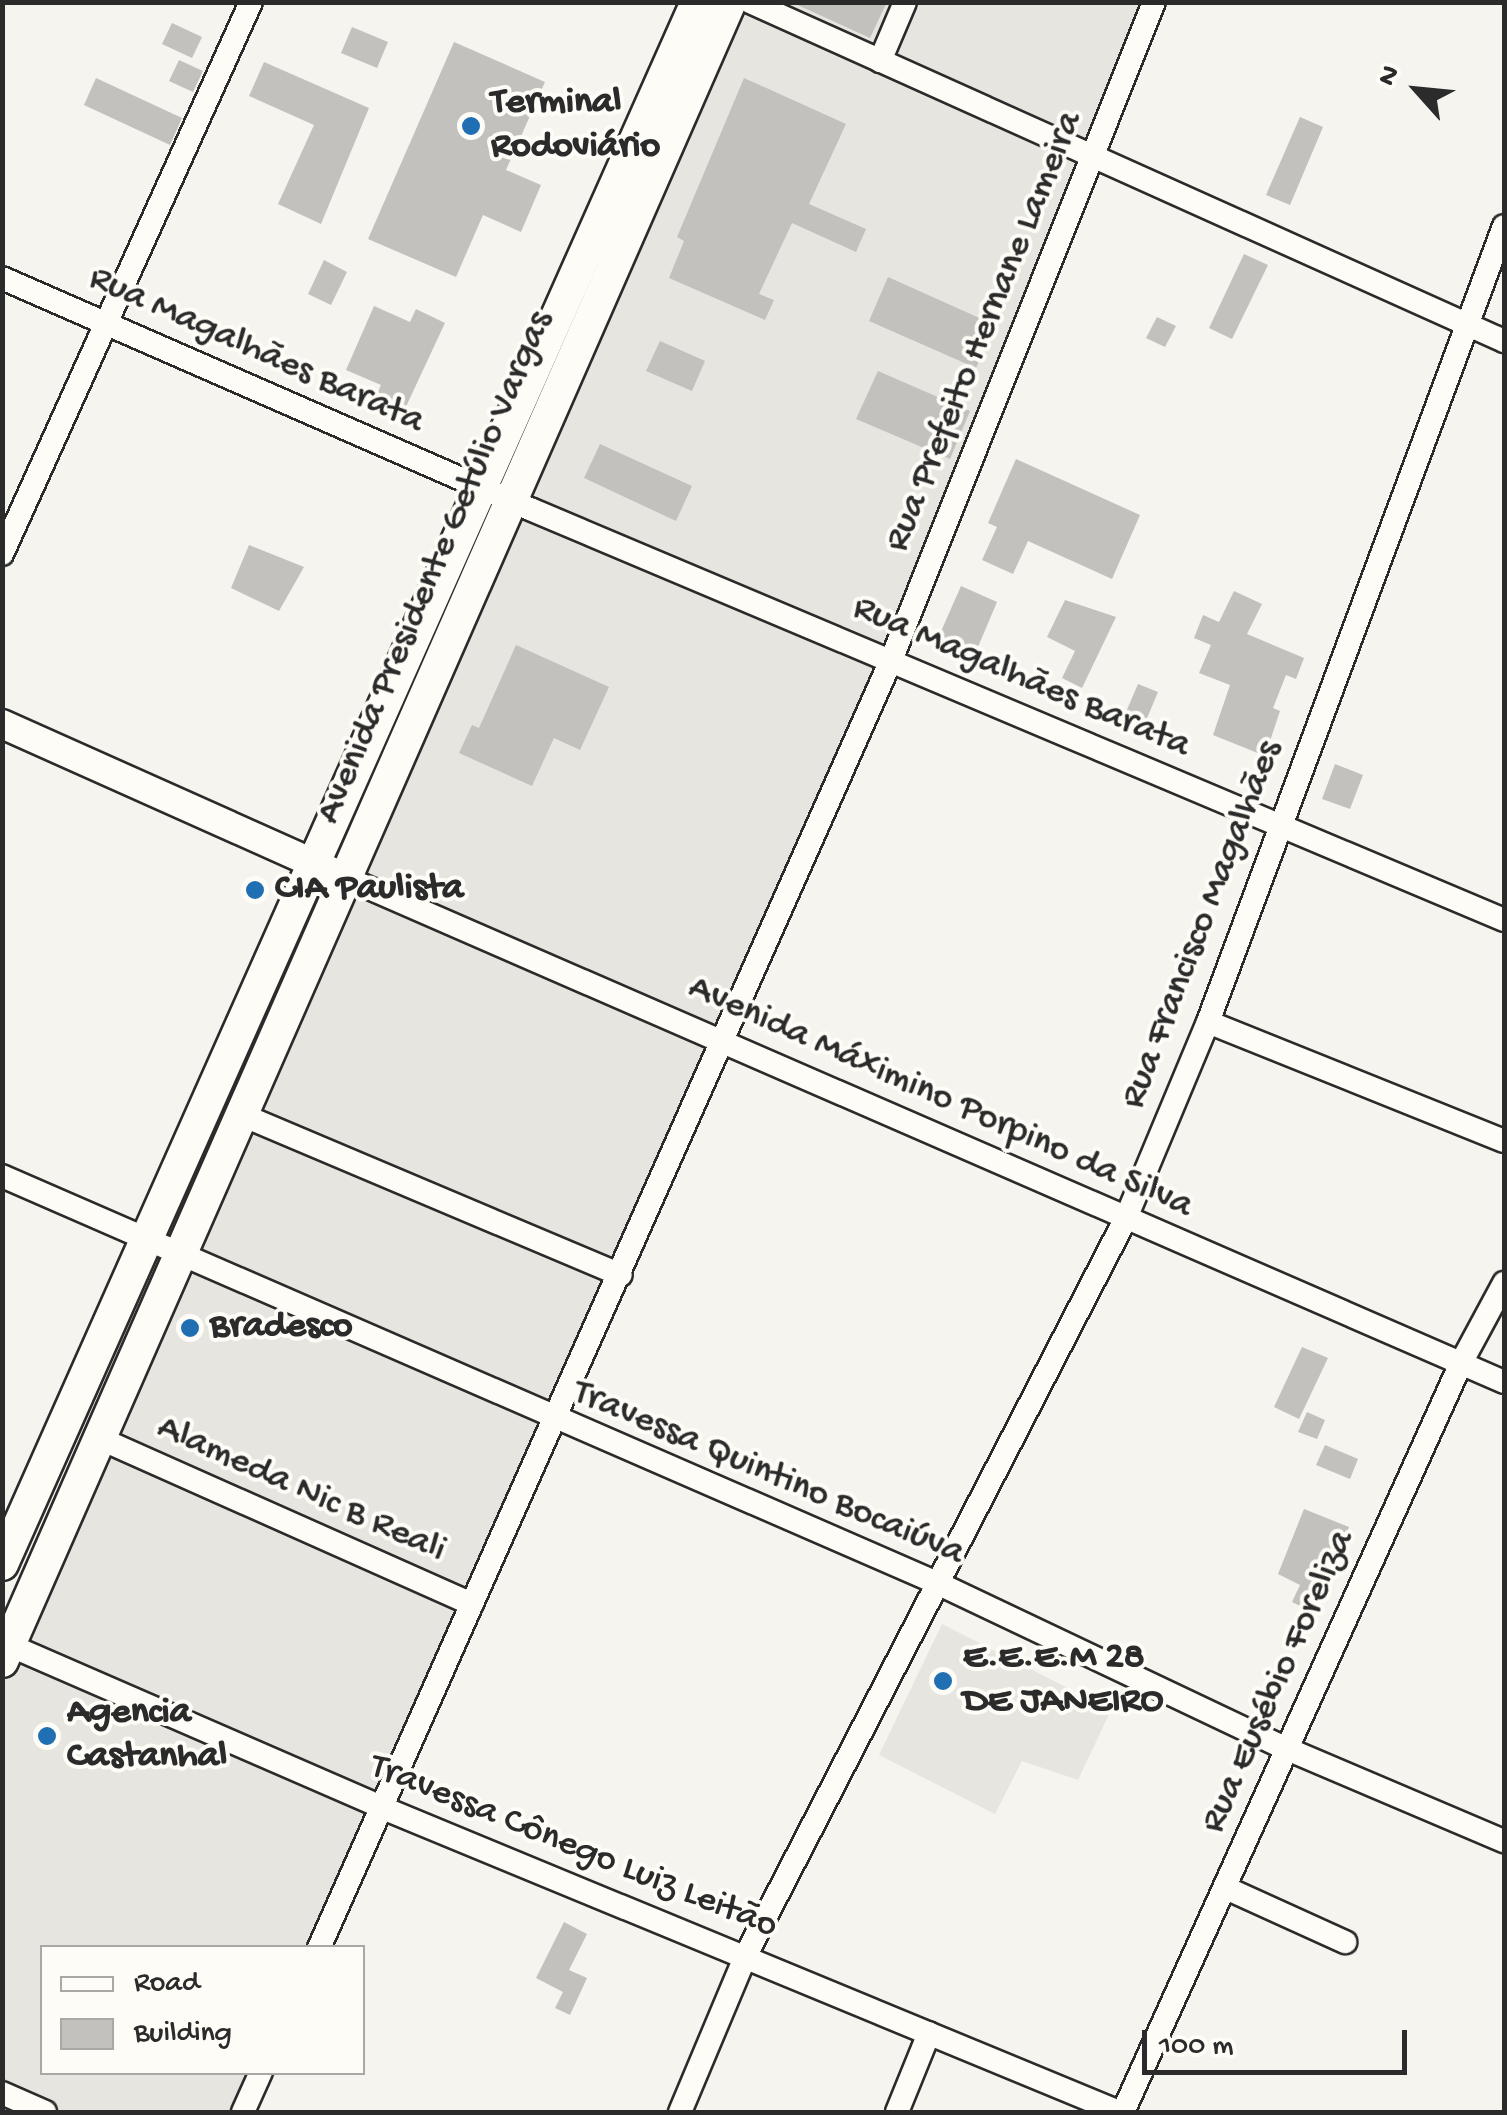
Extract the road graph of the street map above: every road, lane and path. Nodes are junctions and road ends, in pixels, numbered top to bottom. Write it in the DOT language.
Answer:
graph roads {
  1 [pos="250,2"];
  2 [pos="697,2"];
  3 [pos="730,2"];
  4 [pos="750,2"];
  5 [pos="905,2"];
  6 [pos="1154,2"];
  7 [pos="880,61"];
  8 [pos="1092,157"];
  9 [pos="1504,226"];
  10 [pos="2,278"];
  11 [pos="108,324"];
  12 [pos="1468,325"];
  13 [pos="1504,341"];
  14 [pos="496,494"];
  15 [pos="2,554"];
  16 [pos="892,658"];
  17 [pos="2,724"];
  18 [pos="1277,828"];
  19 [pos="314,864"];
  20 [pos="346,878"];
  21 [pos="1504,920"];
  22 [pos="1208,1022"];
  23 [pos="724,1041"];
  24 [pos="242,1115"];
  25 [pos="1504,1141"];
  26 [pos="2,1176"];
  27 [pos="1126,1218"];
  28 [pos="147,1240"];
  29 [pos="181,1255"];
  30 [pos="622,1275"];
  31 [pos="1504,1283"];
  32 [pos="1461,1364"];
  33 [pos="1504,1382"];
  34 [pos="556,1421"];
  35 [pos="101,1439"];
  36 [pos="2,1564"];
  37 [pos="935,1582"];
  38 [pos="472,1604"];
  39 [pos="5,1649"];
  40 [pos="1287,1749"];
  41 [pos="382,1808"];
  42 [pos="1504,1841"];
  43 [pos="1226,1888"];
  44 [pos="1345,1942"];
  45 [pos="319,1945"];
  46 [pos="745,1957"];
  47 [pos="929,2034"];
  48 [pos="260,2075"];
  49 [pos="2,2094"];
  50 [pos="44,2112"];
  51 [pos="243,2112"];
  52 [pos="680,2112"];
  53 [pos="897,2112"];
  54 [pos="1121,2112"];
  1 -- 11 [label="street"];
  2 -- 14 [label="highway, Avenida Presidente Getúlio Vargas"];
  3 -- 14 [label="highway, Avenida Presidente Getúlio Vargas"];
  4 -- 7 [label="street"];
  5 -- 7 [label="street"];
  6 -- 8 [label="street, Rua Prefeito Hernane Lameira"];
  7 -- 8 [label="street"];
  8 -- 12 [label="street"];
  8 -- 16 [label="street, Rua Prefeito Hernane Lameira"];
  9 -- 12 [label="street, Rua Francisco Magalhães"];
  10 -- 11 [label="street, Rua Magalhães Barata"];
  11 -- 14 [label="street, Rua Magalhães Barata"];
  11 -- 15 [label="street"];
  12 -- 13 [label="street"];
  12 -- 18 [label="street, Rua Francisco Magalhães"];
  14 -- 16 [label="street, Rua Magalhães Barata"];
  14 -- 19 [label="highway, Avenida Presidente Getúlio Vargas"];
  14 -- 20 [label="highway, Avenida Presidente Getúlio Vargas"];
  16 -- 18 [label="street, Rua Magalhães Barata"];
  16 -- 23 [label="street, Rua Prefeito Hernane Lameira"];
  17 -- 19 [label="main road"];
  18 -- 21 [label="street, Rua Magalhães Barata"];
  18 -- 22 [label="street, Rua Francisco Magalhães"];
  19 -- 20 [label="main road"];
  19 -- 28 [label="highway, Avenida Presidente Getúlio Vargas"];
  20 -- 23 [label="street, Avenida Máximino Porpino da Silva"];
  20 -- 24 [label="highway, Avenida Presidente Getúlio Vargas"];
  22 -- 25 [label="street"];
  22 -- 27 [label="street, Rua Francisco Magalhães"];
  23 -- 27 [label="street, Avenida Máximino Porpino da Silva"];
  23 -- 30 [label="street, Rua Prefeito Hernane Lameira"];
  24 -- 29 [label="highway, Avenida Presidente Getúlio Vargas"];
  24 -- 30 [label="street"];
  26 -- 28 [label="street, Travessa Quintino Bocaiúva"];
  27 -- 32 [label="street, Avenida Máximino Porpino da Silva"];
  27 -- 37 [label="street, Rua Francisco Magalhães"];
  28 -- 29 [label="street, Travessa Quintino Bocaiúva"];
  28 -- 36 [label="highway, Avenida Presidente Getúlio Vargas"];
  29 -- 34 [label="street, Travessa Quintino Bocaiúva"];
  29 -- 35 [label="highway, Avenida Presidente Getúlio Vargas"];
  30 -- 34 [label="street, Rua Prefeito Hernane Lameira"];
  31 -- 32 [label="street, Rua Eusébio Foreliza"];
  32 -- 33 [label="street, Avenida Máximino Porpino da Silva"];
  32 -- 40 [label="street, Rua Eusébio Foreliza"];
  34 -- 37 [label="street, Travessa Quintino Bocaiúva"];
  34 -- 38 [label="street, Rua Prefeito Hernane Lameira"];
  35 -- 38 [label="street, Alameda Nic B Reali"];
  35 -- 39 [label="highway, Avenida Presidente Getúlio Vargas"];
  37 -- 40 [label="street, Travessa Quintino Bocaiúva"];
  37 -- 46 [label="street, Rua Francisco Magalhães"];
  38 -- 41 [label="street, Rua Prefeito Hernane Lameira"];
  39 -- 41 [label="street, Travessa Cônego Luiz Leitão"];
  40 -- 42 [label="street, Travessa Quintino Bocaiúva"];
  40 -- 43 [label="street, Rua Eusébio Foreliza"];
  41 -- 45 [label="street, Rua Prefeito Hernane Lameira"];
  41 -- 46 [label="street, Travessa Cônego Luiz Leitão"];
  43 -- 44 [label="street"];
  43 -- 54 [label="street, Rua Eusébio Foreliza"];
  46 -- 47 [label="street, Travessa Cônego Luiz Leitão"];
  46 -- 52 [label="street, Rua Francisco Magalhães"];
  47 -- 53 [label="street"];
  47 -- 54 [label="street, Travessa Cônego Luiz Leitão"];
  48 -- 51 [label="street"];
  49 -- 50 [label="street"];
}
